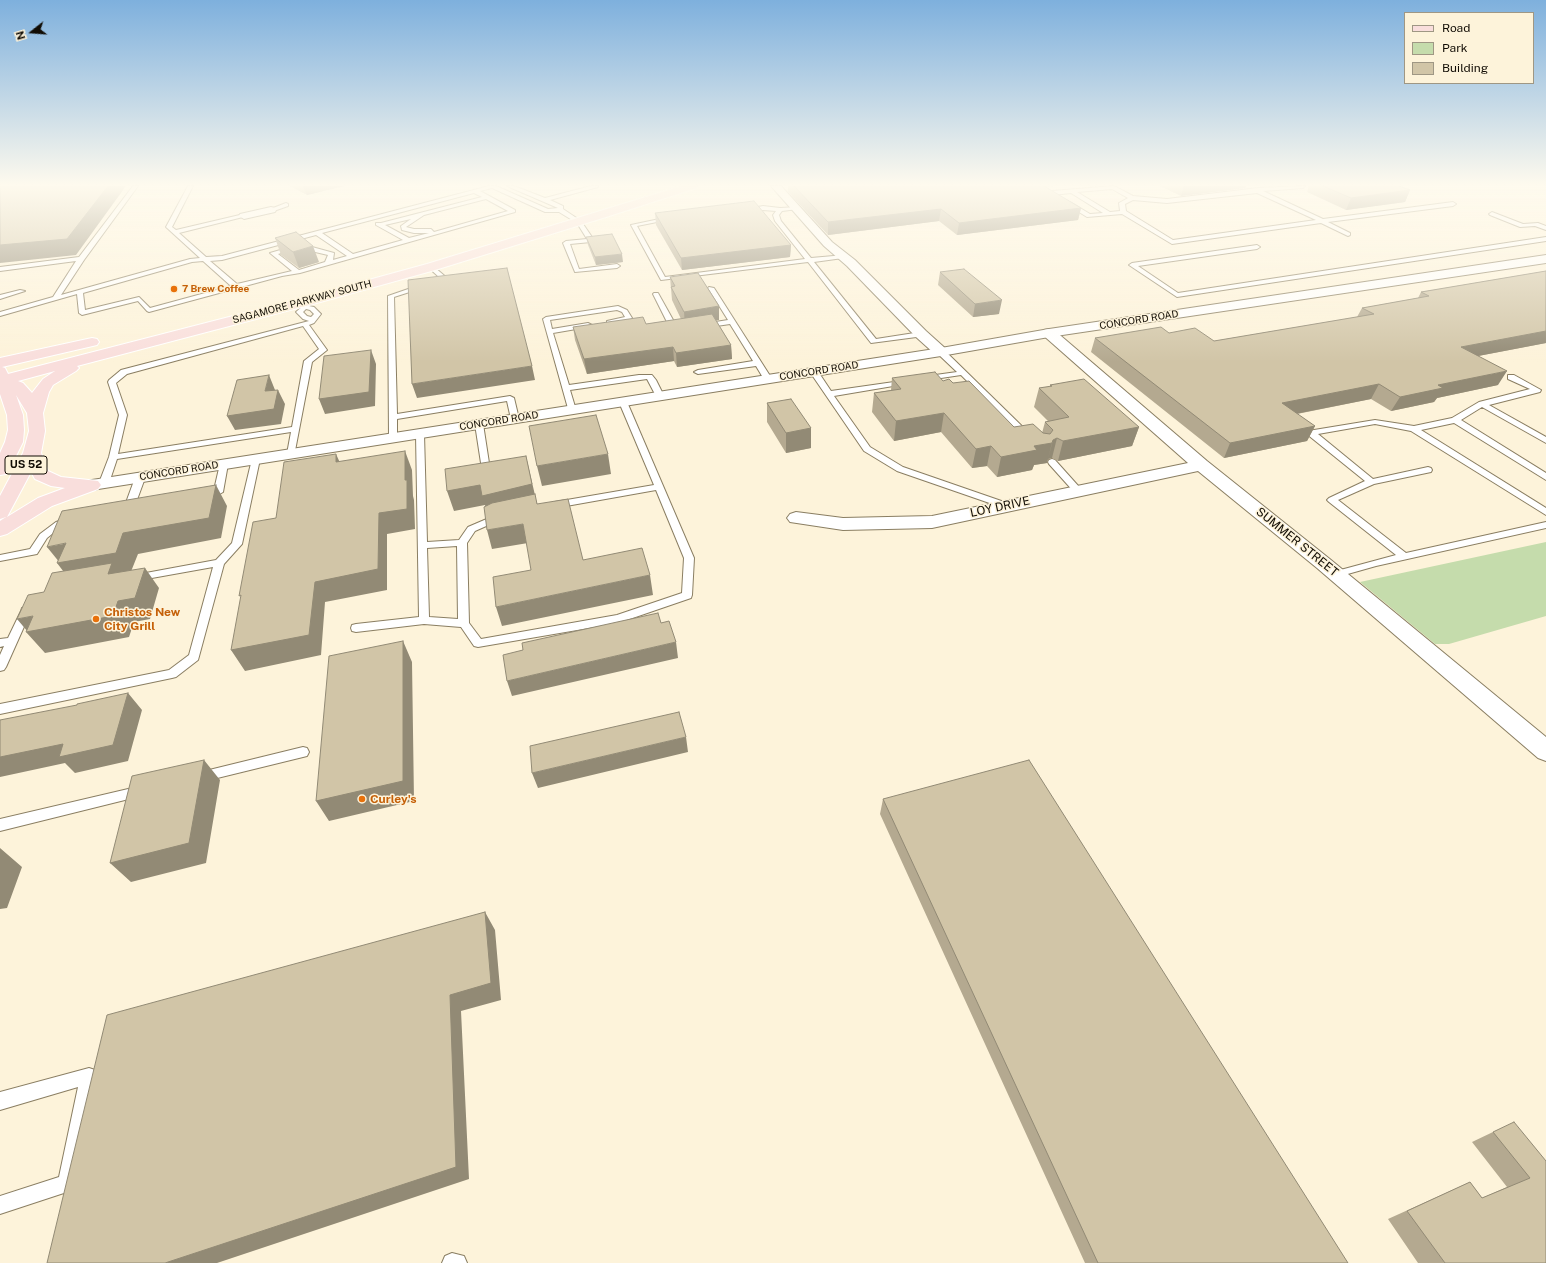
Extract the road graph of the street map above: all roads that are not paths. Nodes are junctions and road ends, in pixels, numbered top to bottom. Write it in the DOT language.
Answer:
graph roads {
  1 [pos="91,245"];
  2 [pos="189,245"];
  3 [pos="272,245"];
  4 [pos="335,245"];
  5 [pos="397,245"];
  6 [pos="460,245"];
  7 [pos="504,245"];
  8 [pos="567,245"];
  9 [pos="644,245"];
  10 [pos="797,245"];
  11 [pos="829,245"];
  12 [pos="1253,245"];
  13 [pos="1507,245"];
  14 [pos="454,247"];
  15 [pos="352,256"];
  16 [pos="843,256"];
  17 [pos="81,259"];
  18 [pos="204,259"];
  19 [pos="1546,259"];
  20 [pos="810,261"];
  21 [pos="328,263"];
  22 [pos="617,266"];
  23 [pos="431,267"];
  24 [pos="0,269"];
  25 [pos="298,272"];
  26 [pos="236,287"];
  27 [pos="711,288"];
  28 [pos="80,291"];
  29 [pos="656,294"];
  30 [pos="0,297"];
  31 [pos="56,298"];
  32 [pos="16,304"];
  33 [pos="302,305"];
  34 [pos="0,314"];
  35 [pos="193,318"];
  36 [pos="177,322"];
  37 [pos="732,322"];
  38 [pos="304,324"];
  39 [pos="696,327"];
  40 [pos="682,329"];
  41 [pos="550,331"];
  42 [pos="1049,333"];
  43 [pos="921,334"];
  44 [pos="108,338"];
  45 [pos="942,352"];
  46 [pos="103,354"];
  47 [pos="0,363"];
  48 [pos="758,363"];
  49 [pos="698,372"];
  50 [pos="814,372"];
  51 [pos="962,373"];
  52 [pos="1511,376"];
  53 [pos="0,377"];
  54 [pos="768,380"];
  55 [pos="566,388"];
  56 [pos="829,394"];
  57 [pos="660,396"];
  58 [pos="623,402"];
  59 [pos="0,404"];
  60 [pos="1482,404"];
  61 [pos="572,410"];
  62 [pos="35,413"];
  63 [pos="15,415"];
  64 [pos="392,417"];
  65 [pos="515,419"];
  66 [pos="1455,420"];
  67 [pos="479,424"];
  68 [pos="296,429"];
  69 [pos="1414,429"];
  70 [pos="420,434"];
  71 [pos="393,438"];
  72 [pos="1030,439"];
  73 [pos="1546,440"];
  74 [pos="32,453"];
  75 [pos="291,454"];
  76 [pos="113,457"];
  77 [pos="256,459"];
  78 [pos="1052,462"];
  79 [pos="224,464"];
  80 [pos="1201,465"];
  81 [pos="0,470"];
  82 [pos="1428,470"];
  83 [pos="488,477"];
  84 [pos="1546,477"];
  85 [pos="140,478"];
  86 [pos="1371,482"];
  87 [pos="98,484"];
  88 [pos="659,487"];
  89 [pos="1078,491"];
  90 [pos="196,496"];
  91 [pos="1007,506"];
  92 [pos="546,507"];
  93 [pos="129,508"];
  94 [pos="1546,512"];
  95 [pos="0,513"];
  96 [pos="509,515"];
  97 [pos="80,517"];
  98 [pos="796,518"];
  99 [pos="1546,525"];
  100 [pos="0,530"];
  101 [pos="462,543"];
  102 [pos="423,545"];
  103 [pos="1404,556"];
  104 [pos="0,558"];
  105 [pos="219,563"];
  106 [pos="1337,574"];
  107 [pos="127,579"];
  108 [pos="34,603"];
  109 [pos="424,620"];
  110 [pos="464,623"];
  111 [pos="356,628"];
  112 [pos="12,641"];
  113 [pos="0,643"];
  114 [pos="0,666"];
  115 [pos="0,709"];
  116 [pos="1546,751"];
  117 [pos="303,752"];
  118 [pos="187,780"];
  119 [pos="156,787"];
  120 [pos="0,824"];
  121 [pos="0,1101"];
  122 [pos="67,1184"];
  123 [pos="0,1205"];
  124 [pos="62,1206"];
  125 [pos="452,1263"];
  126 [pos="457,1263"];
  1 -- 17 [label="lane"];
  2 -- 18 [label="lane"];
  3 -- 18 [label="lane"];
  4 -- 15 [label="lane"];
  5 -- 15 [label="lane"];
  6 -- 14 [label="main road"];
  7 -- 23 [label="main road, SAGAMORE PARKWAY SOUTH / US 52"];
  8 -- 22 [label="lane"];
  9 -- 20 [label="lane"];
  10 -- 20 [label="lane"];
  11 -- 16 [label="street"];
  12 -- 13 [label="lane"];
  15 -- 21 [label="lane"];
  16 -- 20 [label="lane"];
  16 -- 43 [label="street"];
  17 -- 24 [label="lane"];
  17 -- 31 [label="lane"];
  18 -- 26 [label="lane"];
  18 -- 28 [label="lane"];
  19 -- 42 [label="street, CONCORD ROAD"];
  20 -- 43 [label="lane"];
  21 -- 25 [label="lane"];
  21 -- 25 [label="lane"];
  23 -- 33 [label="main road, SAGAMORE PARKWAY SOUTH / US 52"];
  23 -- 64 [label="lane"];
  25 -- 26 [label="lane"];
  26 -- 28 [label="lane"];
  27 -- 37 [label="lane"];
  28 -- 31 [label="lane"];
  29 -- 40 [label="lane"];
  30 -- 32 [label="lane"];
  31 -- 32 [label="lane"];
  32 -- 34 [label="lane"];
  33 -- 38 [label="lane"];
  33 -- 46 [label="main road, SAGAMORE PARKWAY SOUTH / US 52"];
  35 -- 36 [label="main road"];
  37 -- 39 [label="lane"];
  37 -- 48 [label="lane"];
  38 -- 68 [label="lane"];
  38 -- 76 [label="lane"];
  41 -- 41 [label="lane"];
  41 -- 55 [label="lane"];
  42 -- 45 [label="street, CONCORD ROAD"];
  42 -- 80 [label="street, SUMMER STREET"];
  43 -- 45 [label="street"];
  44 -- 47 [label="main road"];
  45 -- 50 [label="street, CONCORD ROAD"];
  45 -- 51 [label="lane"];
  46 -- 53 [label="main road, SAGAMORE PARKWAY SOUTH"];
  46 -- 62 [label="main road, US 52"];
  48 -- 49 [label="lane"];
  48 -- 54 [label="lane"];
  50 -- 54 [label="street, CONCORD ROAD"];
  50 -- 56 [label="lane"];
  51 -- 56 [label="lane"];
  51 -- 72 [label="lane"];
  52 -- 60 [label="lane"];
  53 -- 62 [label="main road"];
  53 -- 63 [label="main road, US 52"];
  54 -- 57 [label="street, CONCORD ROAD"];
  55 -- 57 [label="lane"];
  55 -- 61 [label="lane"];
  56 -- 91 [label="lane"];
  57 -- 58 [label="street, CONCORD ROAD"];
  58 -- 61 [label="street, CONCORD ROAD"];
  58 -- 88 [label="lane"];
  59 -- 63 [label="main road"];
  60 -- 66 [label="lane"];
  60 -- 73 [label="lane"];
  61 -- 65 [label="street, CONCORD ROAD"];
  62 -- 74 [label="main road, US 52"];
  63 -- 81 [label="main road, US 52"];
  64 -- 65 [label="lane"];
  64 -- 71 [label="lane"];
  65 -- 67 [label="street, CONCORD ROAD"];
  66 -- 69 [label="lane"];
  66 -- 84 [label="lane"];
  67 -- 70 [label="street, CONCORD ROAD"];
  67 -- 83 [label="lane"];
  68 -- 75 [label="lane"];
  68 -- 76 [label="lane"];
  69 -- 86 [label="lane"];
  69 -- 94 [label="lane"];
  70 -- 71 [label="street, CONCORD ROAD"];
  70 -- 102 [label="lane"];
  71 -- 75 [label="street, CONCORD ROAD"];
  74 -- 87 [label="main road"];
  74 -- 95 [label="main road, US 52"];
  75 -- 77 [label="street, CONCORD ROAD"];
  76 -- 87 [label="lane"];
  77 -- 79 [label="street, CONCORD ROAD"];
  77 -- 105 [label="lane"];
  78 -- 89 [label="lane"];
  79 -- 85 [label="street, CONCORD ROAD"];
  79 -- 90 [label="lane"];
  80 -- 89 [label="street, LOY DRIVE"];
  80 -- 106 [label="street, SUMMER STREET"];
  82 -- 86 [label="lane"];
  85 -- 87 [label="street, CONCORD ROAD"];
  85 -- 93 [label="lane"];
  86 -- 103 [label="lane"];
  87 -- 100 [label="main road"];
  88 -- 92 [label="lane"];
  88 -- 110 [label="lane"];
  89 -- 91 [label="street, LOY DRIVE"];
  91 -- 98 [label="street, LOY DRIVE"];
  96 -- 101 [label="lane"];
  97 -- 104 [label="lane"];
  99 -- 103 [label="lane"];
  101 -- 102 [label="lane"];
  101 -- 110 [label="lane"];
  102 -- 109 [label="lane"];
  103 -- 106 [label="lane"];
  105 -- 107 [label="lane"];
  105 -- 115 [label="lane"];
  106 -- 116 [label="street, SUMMER STREET"];
  108 -- 112 [label="lane"];
  109 -- 110 [label="lane"];
  109 -- 111 [label="lane"];
  112 -- 113 [label="lane"];
  112 -- 114 [label="lane"];
  117 -- 118 [label="lane"];
  119 -- 120 [label="lane"];
  121 -- 122 [label="lane"];
  122 -- 123 [label="lane"];
  122 -- 124 [label="lane"];
  125 -- 126 [label="lane"];
}
